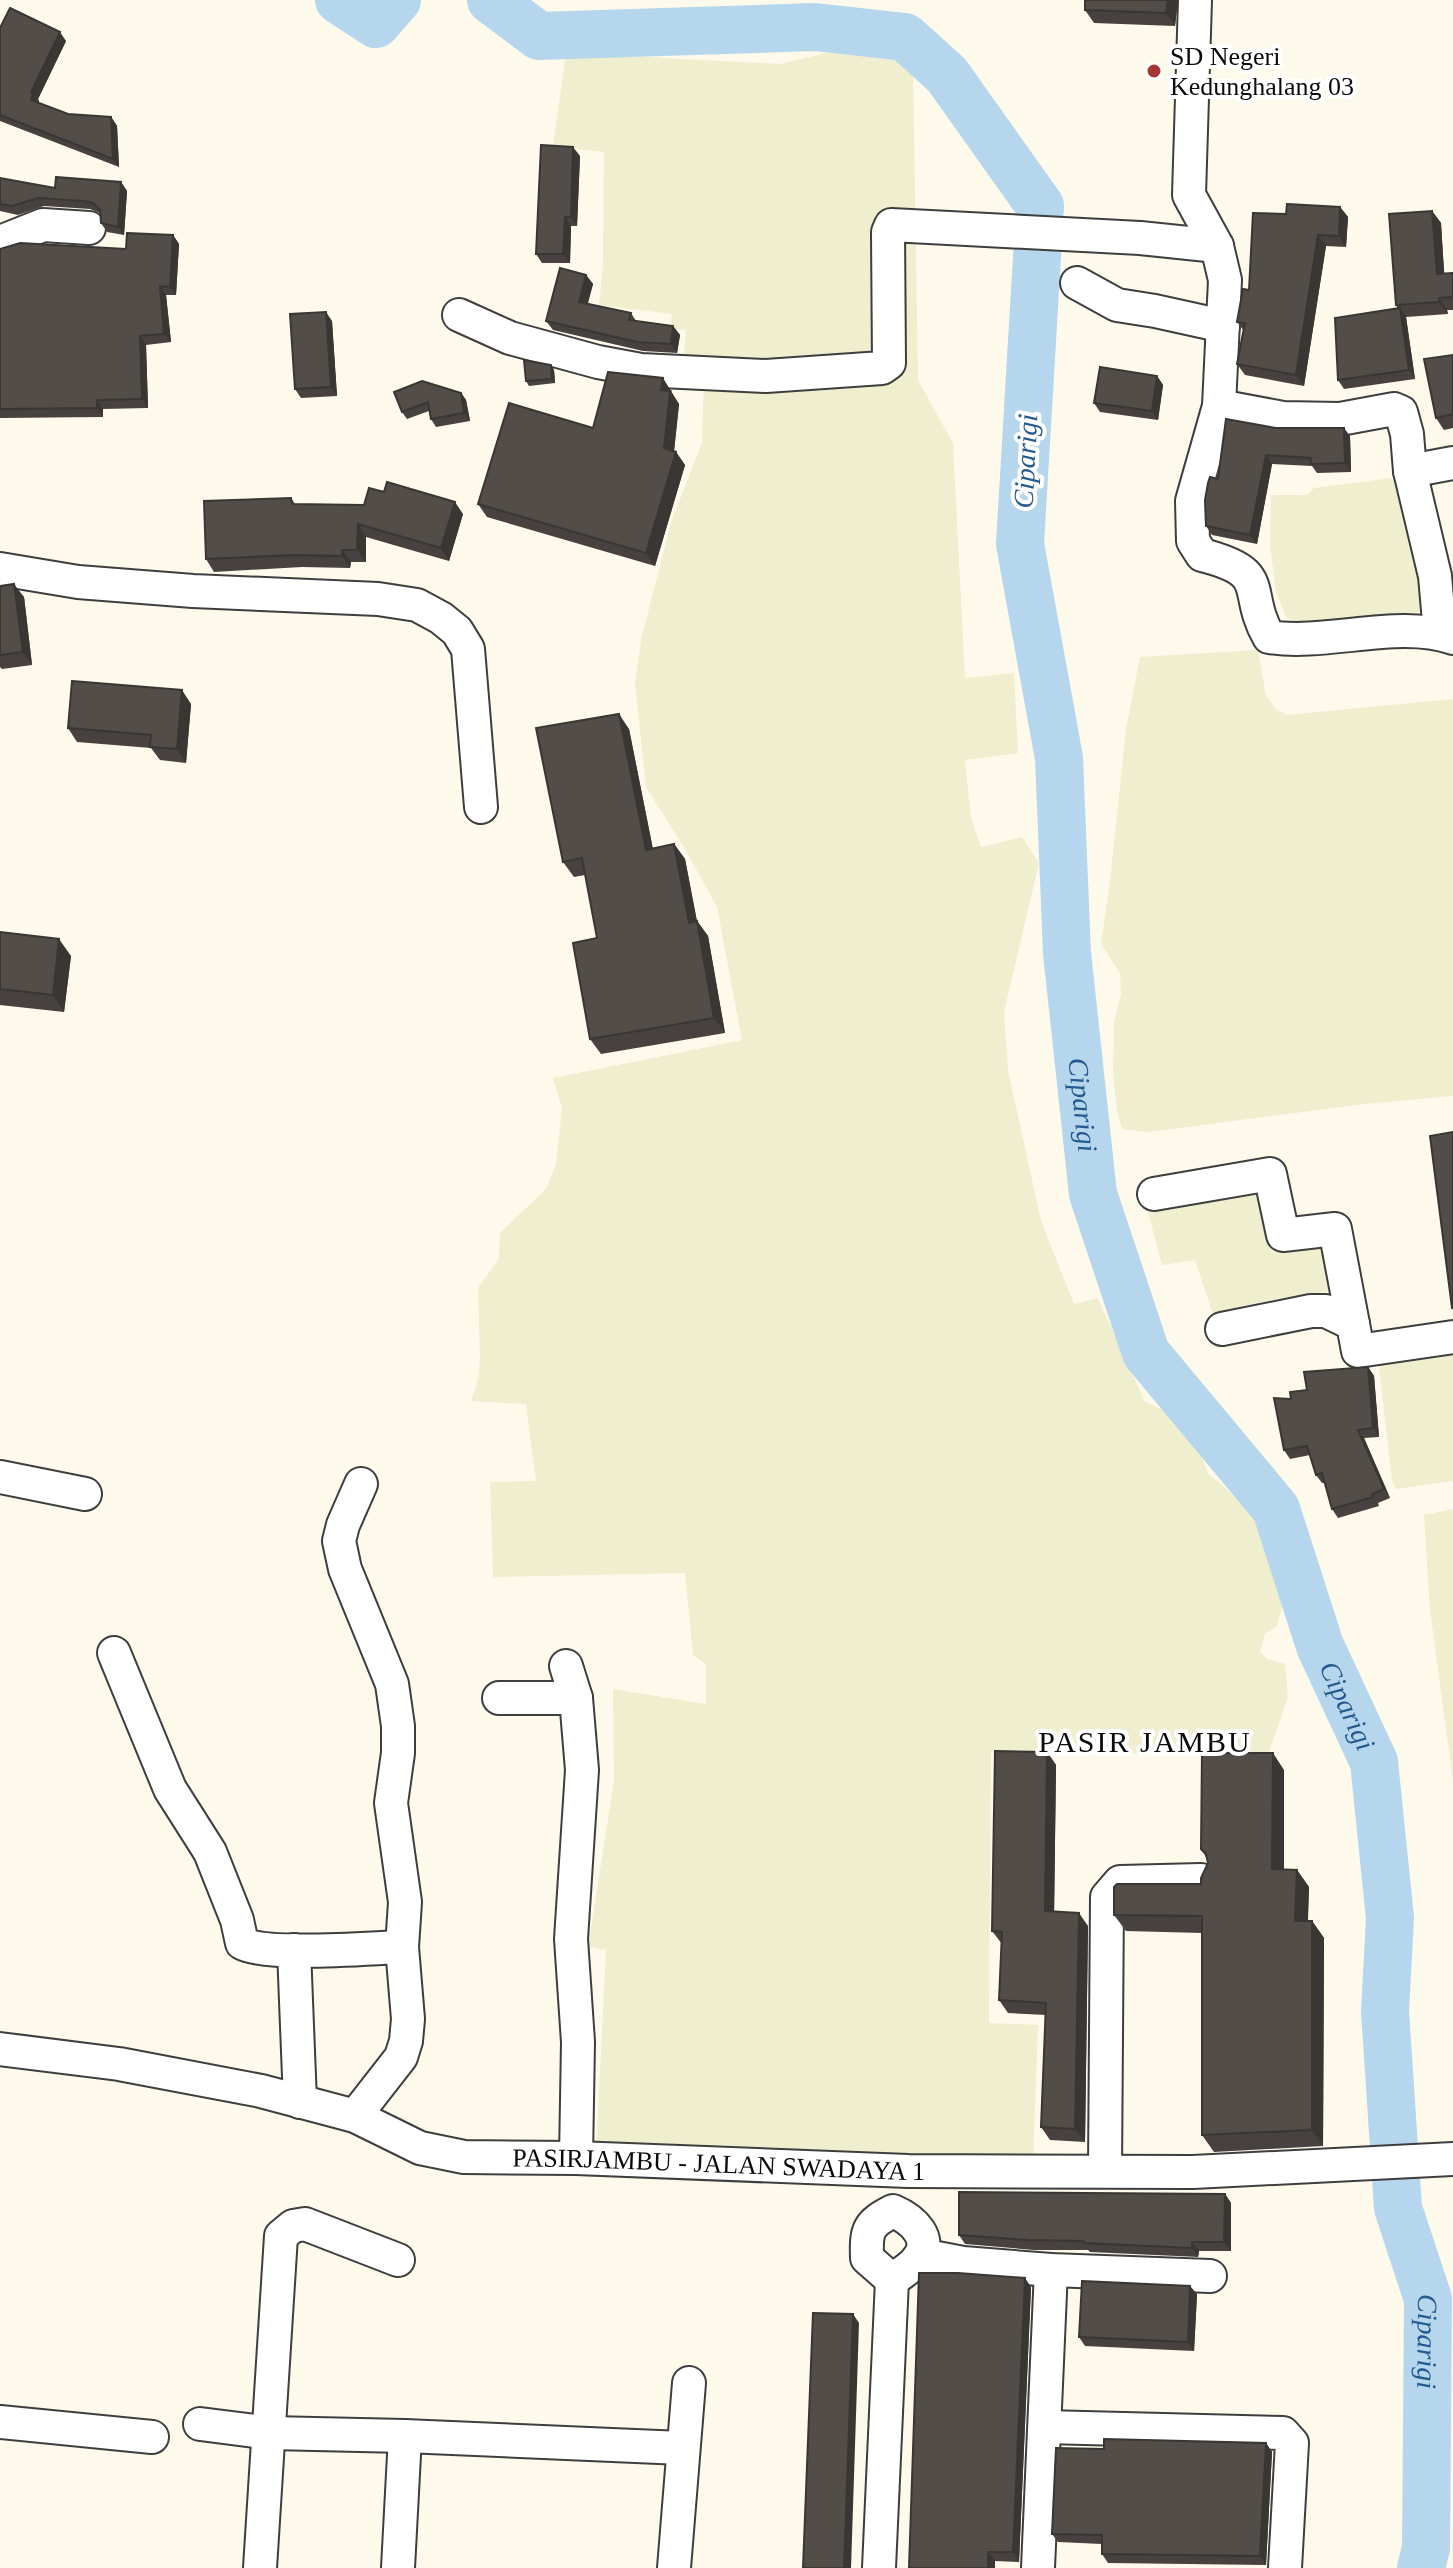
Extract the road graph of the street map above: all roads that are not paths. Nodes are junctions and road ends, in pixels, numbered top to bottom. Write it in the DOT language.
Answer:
graph roads {
  1 [pos="1195,0"];
  2 [pos="89,228"];
  3 [pos="0,242"];
  4 [pos="1217,246"];
  5 [pos="1077,283"];
  6 [pos="459,315"];
  7 [pos="1223,326"];
  8 [pos="1219,406"];
  9 [pos="1453,463"];
  10 [pos="1410,471"];
  11 [pos="0,569"];
  12 [pos="1444,576"];
  13 [pos="1447,635"];
  14 [pos="481,807"];
  15 [pos="1154,1194"];
  16 [pos="1353,1324"];
  17 [pos="1222,1329"];
  18 [pos="1453,1337"];
  19 [pos="0,1477"];
  20 [pos="361,1484"];
  21 [pos="85,1494"];
  22 [pos="114,1653"];
  23 [pos="566,1666"];
  24 [pos="499,1698"];
  25 [pos="576,1698"];
  26 [pos="1201,1880"];
  27 [pos="402,1947"];
  28 [pos="294,1950"];
  29 [pos="0,2049"];
  30 [pos="300,2102"];
  31 [pos="355,2116"];
  32 [pos="576,2158"];
  33 [pos="1441,2160"];
  34 [pos="1105,2171"];
  35 [pos="919,2258"];
  36 [pos="398,2260"];
  37 [pos="1051,2270"];
  38 [pos="1210,2276"];
  39 [pos="892,2280"];
  40 [pos="689,2383"];
  41 [pos="0,2422"];
  42 [pos="200,2424"];
  43 [pos="1045,2427"];
  44 [pos="270,2433"];
  45 [pos="405,2436"];
  46 [pos="152,2437"];
  47 [pos="682,2448"];
  48 [pos="260,2568"];
  49 [pos="398,2568"];
  50 [pos="674,2568"];
  51 [pos="879,2568"];
  52 [pos="1038,2568"];
  53 [pos="1285,2568"];
  1 -- 4 [label="street"];
  2 -- 3 [label="street"];
  4 -- 6 [label="street"];
  4 -- 7 [label="street"];
  5 -- 7 [label="street"];
  7 -- 8 [label="street"];
  8 -- 10 [label="street"];
  8 -- 13 [label="street"];
  9 -- 10 [label="street"];
  10 -- 12 [label="street"];
  11 -- 14 [label="street"];
  12 -- 13 [label="street"];
  15 -- 16 [label="street"];
  16 -- 17 [label="street"];
  16 -- 18 [label="street"];
  19 -- 21 [label="street"];
  20 -- 27 [label="street"];
  22 -- 28 [label="street"];
  23 -- 25 [label="street"];
  24 -- 25 [label="street"];
  25 -- 32 [label="street"];
  26 -- 34 [label="street"];
  27 -- 28 [label="street"];
  27 -- 31 [label="street"];
  28 -- 30 [label="street"];
  29 -- 30 [label="street, PASIRJAMBU - JALAN SWADAYA 1"];
  30 -- 31 [label="street, PASIRJAMBU - JALAN SWADAYA 1"];
  31 -- 32 [label="street, PASIRJAMBU - JALAN SWADAYA 1"];
  32 -- 34 [label="street, PASIRJAMBU - JALAN SWADAYA 1"];
  33 -- 34 [label="street, PASIRJAMBU - JALAN SWADAYA 1"];
  35 -- 37 [label="street"];
  35 -- 39 [label="street"];
  35 -- 39 [label="street"];
  36 -- 44 [label="street"];
  37 -- 38 [label="street"];
  37 -- 43 [label="street"];
  39 -- 51 [label="street"];
  40 -- 47 [label="street"];
  41 -- 46 [label="street"];
  42 -- 44 [label="street"];
  43 -- 52 [label="street"];
  43 -- 53 [label="street"];
  44 -- 45 [label="street"];
  44 -- 48 [label="street"];
  45 -- 47 [label="street"];
  45 -- 49 [label="street"];
  47 -- 50 [label="street"];
}
